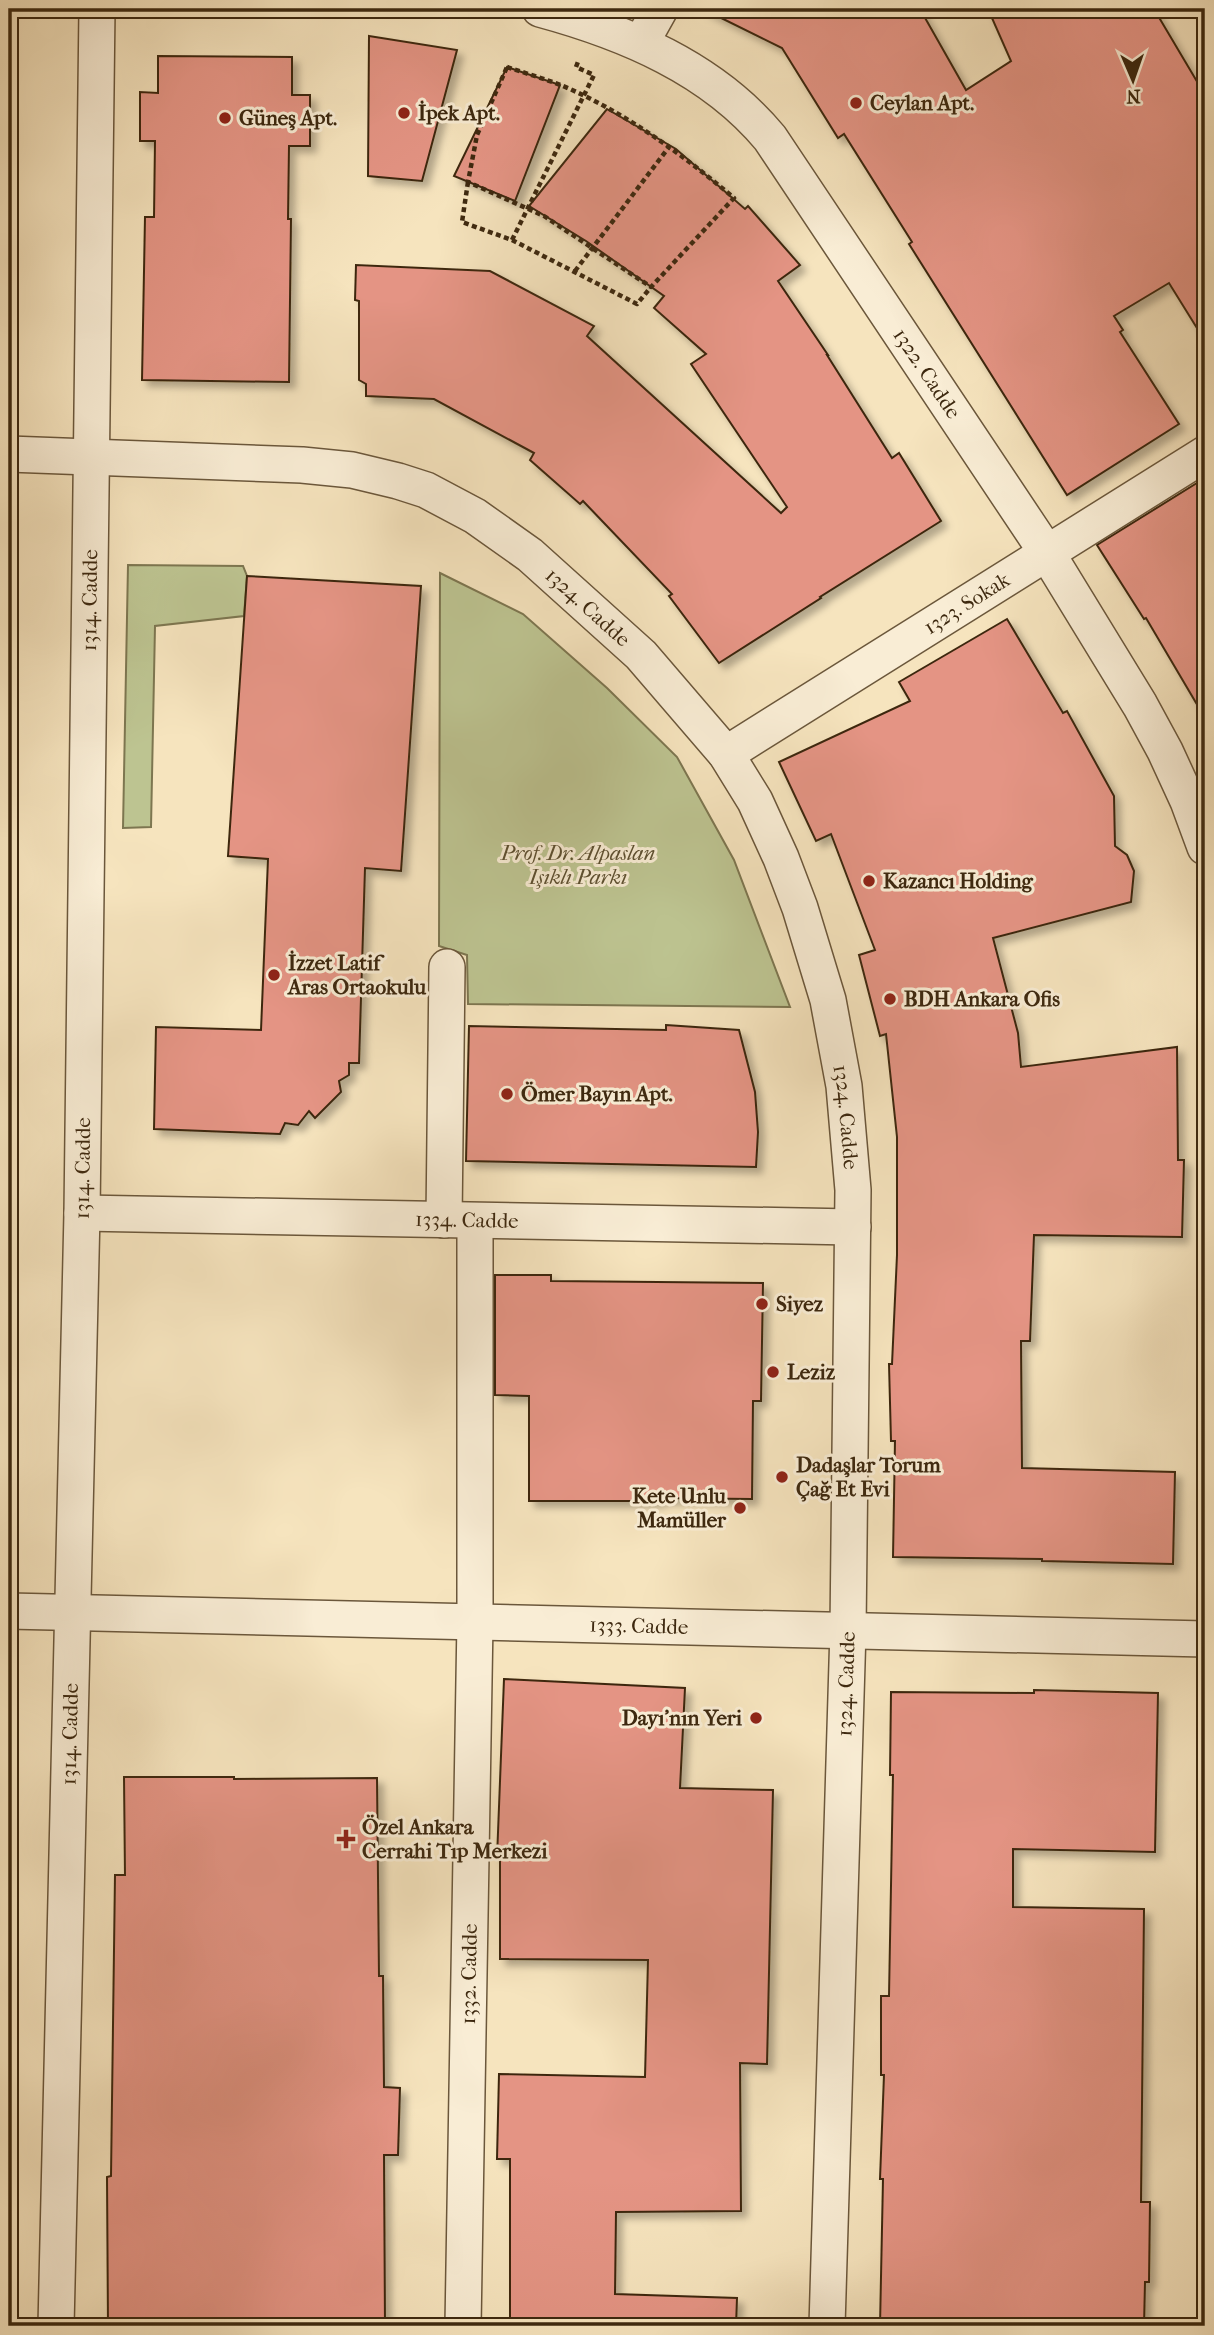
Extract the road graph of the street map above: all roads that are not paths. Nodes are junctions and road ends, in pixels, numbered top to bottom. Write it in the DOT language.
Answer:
graph roads {
  1 [pos="97,9"];
  2 [pos="540,9"];
  3 [pos="660,9"];
  4 [pos="641,43"];
  5 [pos="9,454"];
  6 [pos="1205,454"];
  7 [pos="90,456"];
  8 [pos="1047,553"];
  9 [pos="726,754"];
  10 [pos="1205,847"];
  11 [pos="447,967"];
  12 [pos="82,1213"];
  13 [pos="460,1221"];
  14 [pos="853,1227"];
  15 [pos="9,1611"];
  16 [pos="73,1612"];
  17 [pos="475,1621"];
  18 [pos="848,1630"];
  19 [pos="1205,1639"];
  20 [pos="56,2326"];
  21 [pos="463,2326"];
  22 [pos="827,2326"];
  1 -- 7 [label="street, 1314. Cadde"];
  2 -- 4 [label="street, 1322. Cadde"];
  3 -- 4 [label="street"];
  4 -- 8 [label="street, 1322. Cadde"];
  5 -- 7 [label="street, 1324. Cadde"];
  6 -- 8 [label="street, 1323. Sokak"];
  7 -- 9 [label="street, 1324. Cadde"];
  7 -- 12 [label="street, 1314. Cadde"];
  8 -- 9 [label="street, 1323. Sokak"];
  8 -- 10 [label="street, 1322. Cadde"];
  9 -- 14 [label="street, 1324. Cadde"];
  11 -- 13 [label="street, 1332. Cadde"];
  12 -- 13 [label="street, 1334. Cadde"];
  12 -- 16 [label="street, 1314. Cadde"];
  13 -- 14 [label="street, 1334. Cadde"];
  13 -- 17 [label="street, 1332. Cadde"];
  14 -- 18 [label="street, 1324. Cadde"];
  15 -- 16 [label="street, 1333. Cadde"];
  16 -- 17 [label="street, 1333. Cadde"];
  16 -- 20 [label="street, 1314. Cadde"];
  17 -- 18 [label="street, 1333. Cadde"];
  17 -- 21 [label="street, 1332. Cadde"];
  18 -- 19 [label="street, 1333. Cadde"];
  18 -- 22 [label="street, 1324. Cadde"];
}
